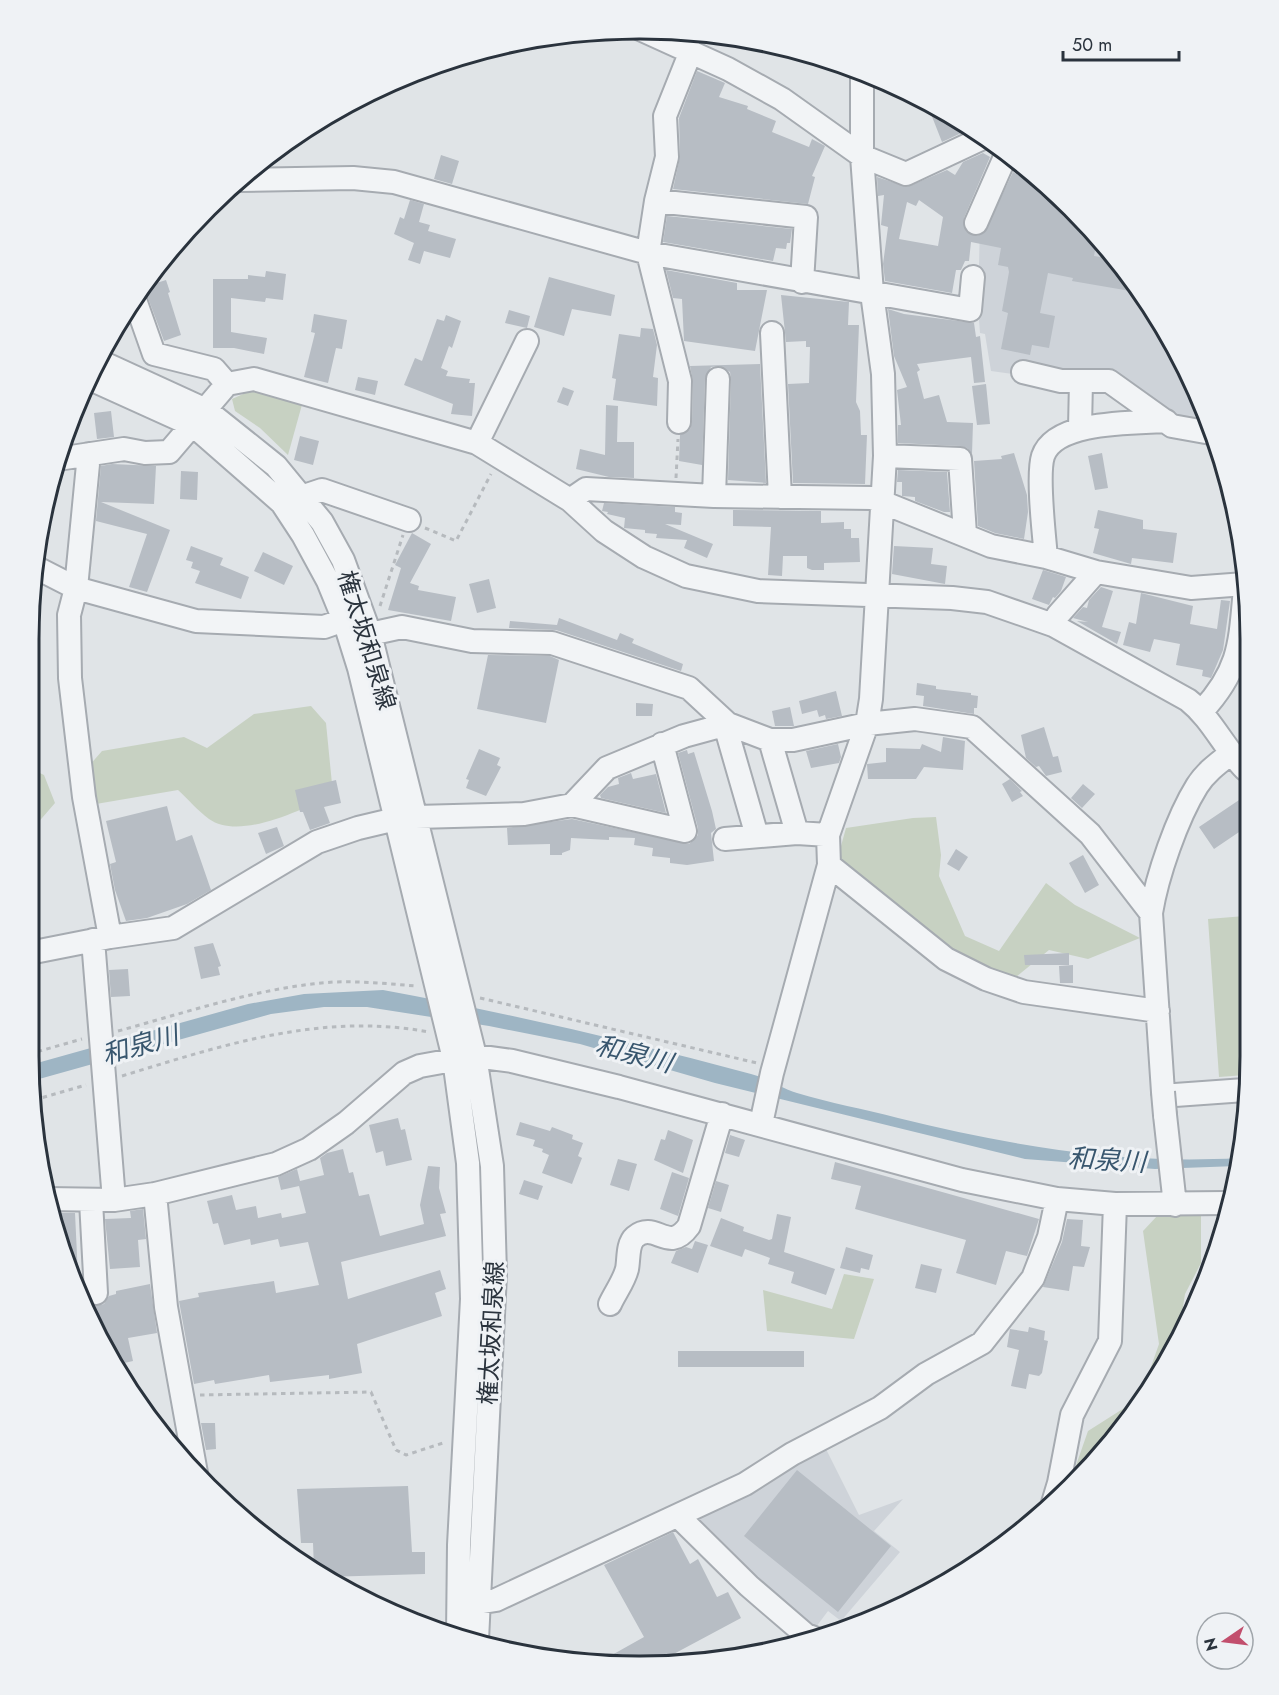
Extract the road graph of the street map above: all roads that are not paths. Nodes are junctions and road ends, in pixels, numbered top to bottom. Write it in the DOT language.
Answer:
graph roads {
  1 [pos="668,40"];
  2 [pos="691,51"];
  3 [pos="862,82"];
  4 [pos="975,142"];
  5 [pos="862,156"];
  6 [pos="1002,161"];
  7 [pos="254,180"];
  8 [pos="656,201"];
  9 [pos="976,223"];
  10 [pos="648,253"];
  11 [pos="973,277"];
  12 [pos="802,282"];
  13 [pos="872,293"];
  14 [pos="138,309"];
  15 [pos="772,333"];
  16 [pos="527,341"];
  17 [pos="106,365"];
  18 [pos="1023,372"];
  19 [pos="718,379"];
  20 [pos="98,381"];
  21 [pos="1081,381"];
  22 [pos="227,384"];
  23 [pos="200,418"];
  24 [pos="1166,421"];
  25 [pos="679,422"];
  26 [pos="1080,428"];
  27 [pos="1202,431"];
  28 [pos="477,443"];
  29 [pos="89,454"];
  30 [pos="885,456"];
  31 [pos="67,457"];
  32 [pos="304,496"];
  33 [pos="714,496"];
  34 [pos="780,497"];
  35 [pos="570,500"];
  36 [pos="882,500"];
  37 [pos="408,520"];
  38 [pos="965,534"];
  39 [pos="1046,557"];
  40 [pos="43,571"];
  41 [pos="1096,572"];
  42 [pos="1238,586"];
  43 [pos="76,588"];
  44 [pos="879,595"];
  45 [pos="344,620"];
  46 [pos="1053,625"];
  47 [pos="1240,629"];
  48 [pos="370,634"];
  49 [pos="1202,711"];
  50 [pos="727,724"];
  51 [pos="867,724"];
  52 [pos="770,740"];
  53 [pos="662,744"];
  54 [pos="1238,762"];
  55 [pos="572,805"];
  56 [pos="406,818"];
  57 [pos="797,833"];
  58 [pos="828,835"];
  59 [pos="757,836"];
  60 [pos="725,839"];
  61 [pos="829,865"];
  62 [pos="1150,913"];
  63 [pos="101,938"];
  64 [pos="39,951"];
  65 [pos="1158,1011"];
  66 [pos="465,1057"];
  67 [pos="1239,1091"];
  68 [pos="1168,1101"];
  69 [pos="723,1114"];
  70 [pos="763,1116"];
  71 [pos="114,1191"];
  72 [pos="155,1194"];
  73 [pos="57,1199"];
  74 [pos="1057,1199"];
  75 [pos="91,1201"];
  76 [pos="1222,1203"];
  77 [pos="1115,1204"];
  78 [pos="1175,1205"];
  79 [pos="96,1293"];
  80 [pos="610,1304"];
  81 [pos="193,1457"];
  82 [pos="1056,1487"];
  83 [pos="679,1517"];
  84 [pos="477,1603"];
  85 [pos="458,1628"];
  86 [pos="804,1633"];
  87 [pos="477,1634"];
  1 -- 2 [label="street"];
  2 -- 5 [label="street"];
  2 -- 8 [label="street"];
  3 -- 5 [label="street"];
  4 -- 5 [label="street"];
  5 -- 13 [label="street"];
  6 -- 9 [label="street"];
  7 -- 10 [label="street"];
  8 -- 10 [label="street"];
  8 -- 12 [label="street"];
  10 -- 12 [label="street"];
  10 -- 25 [label="street"];
  11 -- 13 [label="street"];
  12 -- 13 [label="street"];
  13 -- 30 [label="street"];
  14 -- 22 [label="street"];
  15 -- 34 [label="street"];
  16 -- 28 [label="street"];
  17 -- 23 [label="street, 権太坂和泉線"];
  18 -- 21 [label="street"];
  19 -- 33 [label="street"];
  20 -- 23 [label="street, 権太坂和泉線"];
  21 -- 24 [label="street"];
  21 -- 26 [label="street"];
  22 -- 23 [label="street"];
  22 -- 28 [label="street"];
  23 -- 29 [label="street"];
  23 -- 32 [label="street, 権太坂和泉線"];
  23 -- 45 [label="street, 権太坂和泉線"];
  24 -- 26 [label="street"];
  24 -- 27 [label="street"];
  26 -- 39 [label="street"];
  28 -- 35 [label="street"];
  29 -- 31 [label="street"];
  29 -- 43 [label="street"];
  30 -- 36 [label="street"];
  30 -- 38 [label="street"];
  32 -- 37 [label="street"];
  32 -- 48 [label="street, 権太坂和泉線"];
  33 -- 34 [label="street"];
  33 -- 35 [label="street"];
  34 -- 36 [label="street"];
  35 -- 44 [label="street"];
  36 -- 38 [label="street"];
  36 -- 44 [label="street"];
  38 -- 39 [label="street"];
  39 -- 41 [label="street"];
  40 -- 43 [label="street"];
  41 -- 42 [label="street"];
  41 -- 46 [label="street"];
  43 -- 45 [label="street"];
  43 -- 63 [label="street"];
  44 -- 46 [label="street"];
  44 -- 51 [label="street"];
  45 -- 56 [label="street, 権太坂和泉線"];
  46 -- 49 [label="street"];
  47 -- 49 [label="street"];
  48 -- 50 [label="street"];
  48 -- 56 [label="street, 権太坂和泉線"];
  49 -- 54 [label="street"];
  50 -- 52 [label="street"];
  50 -- 53 [label="street"];
  50 -- 59 [label="street"];
  51 -- 52 [label="street"];
  51 -- 58 [label="street"];
  51 -- 62 [label="street"];
  52 -- 57 [label="street"];
  53 -- 55 [label="street"];
  53 -- 55 [label="street"];
  54 -- 62 [label="street"];
  55 -- 56 [label="street"];
  56 -- 63 [label="street"];
  56 -- 66 [label="street, 権太坂和泉線"];
  57 -- 58 [label="street"];
  57 -- 59 [label="street"];
  58 -- 61 [label="street"];
  59 -- 60 [label="street"];
  61 -- 65 [label="street"];
  61 -- 70 [label="street"];
  62 -- 65 [label="street"];
  63 -- 64 [label="street"];
  63 -- 71 [label="street"];
  65 -- 68 [label="street"];
  66 -- 69 [label="street"];
  66 -- 72 [label="street"];
  66 -- 84 [label="street, 権太坂和泉線"];
  66 -- 85 [label="street, 権太坂和泉線"];
  67 -- 68 [label="street"];
  68 -- 78 [label="street"];
  69 -- 70 [label="street"];
  69 -- 80 [label="street"];
  70 -- 74 [label="street"];
  71 -- 72 [label="street"];
  71 -- 75 [label="street"];
  72 -- 81 [label="street"];
  73 -- 75 [label="street"];
  74 -- 77 [label="street"];
  74 -- 83 [label="street"];
  75 -- 79 [label="street"];
  76 -- 78 [label="street"];
  77 -- 78 [label="street"];
  77 -- 82 [label="street"];
  83 -- 84 [label="street"];
  83 -- 86 [label="street"];
  84 -- 87 [label="street, 権太坂和泉線"];
}
